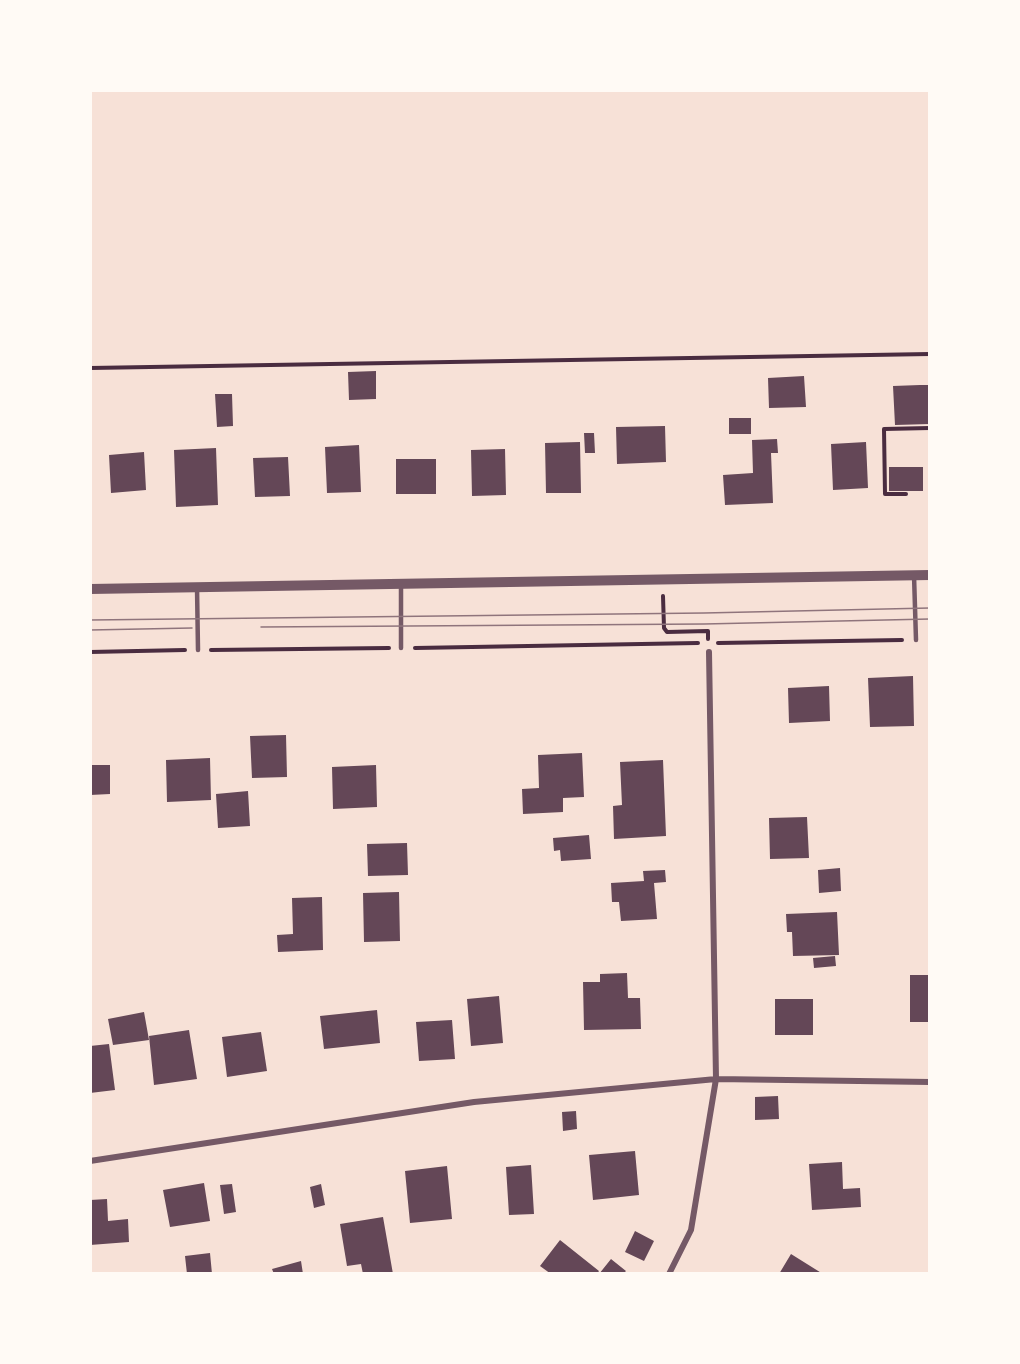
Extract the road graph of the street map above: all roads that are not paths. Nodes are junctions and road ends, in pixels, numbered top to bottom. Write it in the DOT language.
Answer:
graph roads {
  1 [pos="914,575"];
  2 [pos="930,575"];
  3 [pos="401,584"];
  4 [pos="197,587"];
  5 [pos="90,589"];
  6 [pos="916,640"];
  7 [pos="401,648"];
  8 [pos="198,650"];
  9 [pos="709,652"];
  10 [pos="716,1079"];
  11 [pos="930,1082"];
  12 [pos="90,1161"];
  13 [pos="669,1274"];
  1 -- 2 [label="street"];
  1 -- 3 [label="street"];
  1 -- 6 [label="lane"];
  3 -- 4 [label="street"];
  3 -- 7 [label="lane"];
  4 -- 5 [label="street"];
  4 -- 8 [label="lane"];
  9 -- 10 [label="street"];
  10 -- 11 [label="street"];
  10 -- 12 [label="street"];
  10 -- 13 [label="street"];
}
